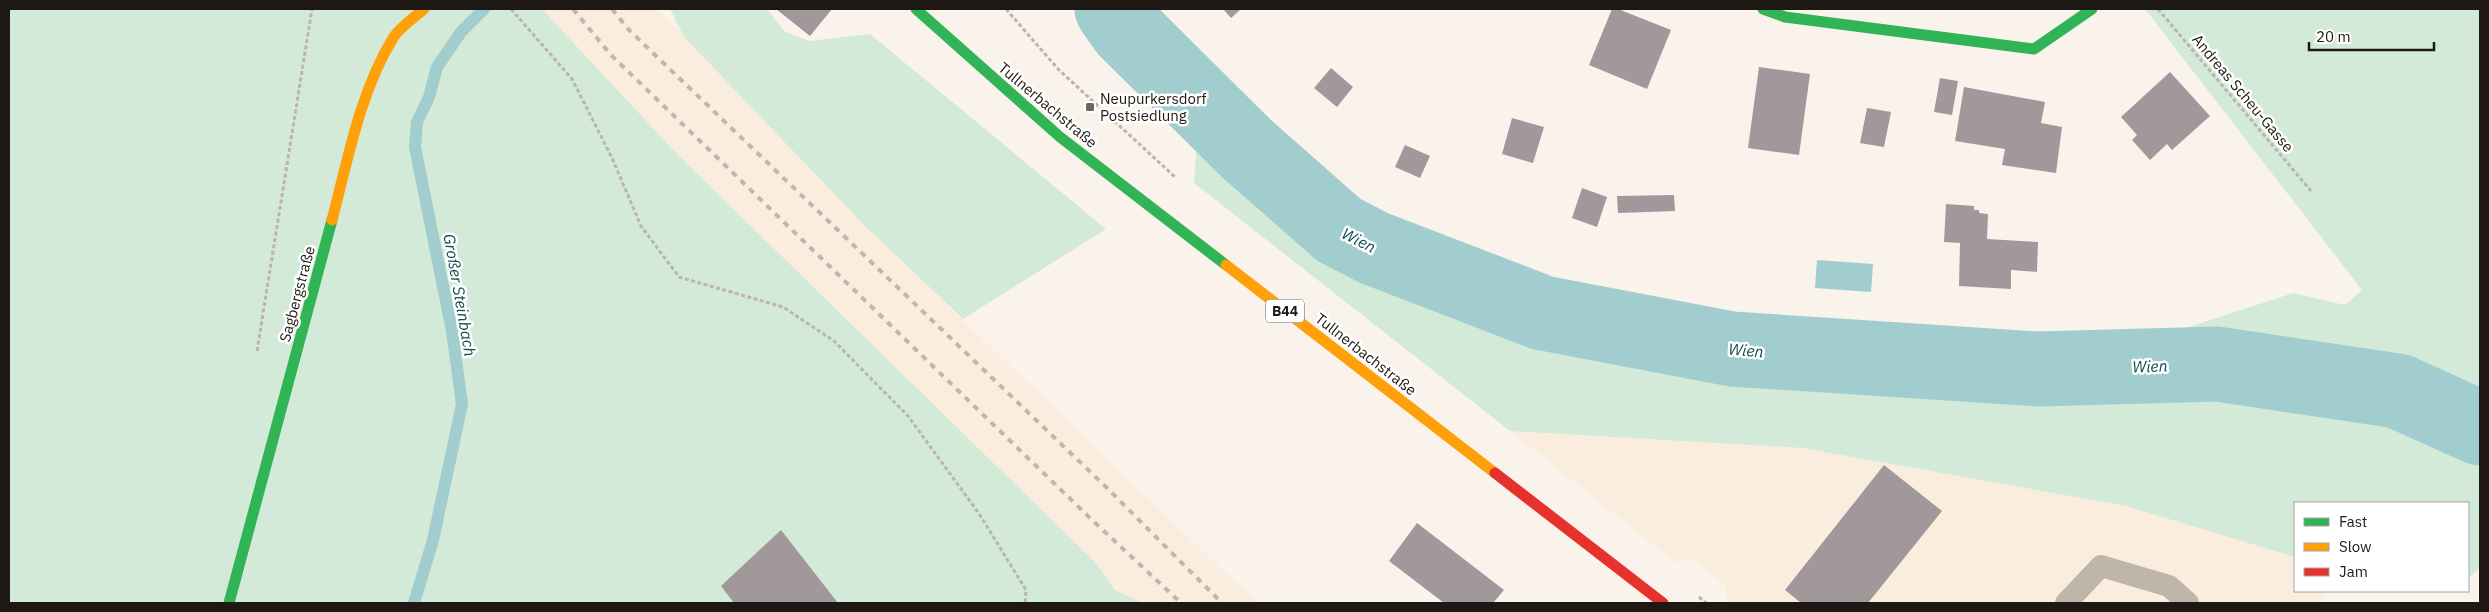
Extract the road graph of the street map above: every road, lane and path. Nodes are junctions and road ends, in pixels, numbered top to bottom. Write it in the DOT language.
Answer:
graph roads {
  1 [pos="312,9"];
  2 [pos="424,9"];
  3 [pos="511,9"];
  4 [pos="916,9"];
  5 [pos="1763,9"];
  6 [pos="2092,9"];
  7 [pos="2158,9"];
  8 [pos="2311,191"];
  9 [pos="256,360"];
  10 [pos="229,603"];
  11 [pos="1025,603"];
  12 [pos="1663,603"];
  13 [pos="2066,603"];
  14 [pos="2188,603"];
  1 -- 9 [label="path"];
  2 -- 10 [label="street, Sagbergstraße"];
  3 -- 11 [label="path"];
  4 -- 12 [label="street, Tullnerbachstraße / B44"];
  5 -- 6 [label="street"];
  7 -- 8 [label="path, Andreas Scheu-Gasse"];
  13 -- 14 [label="lane"];
}
